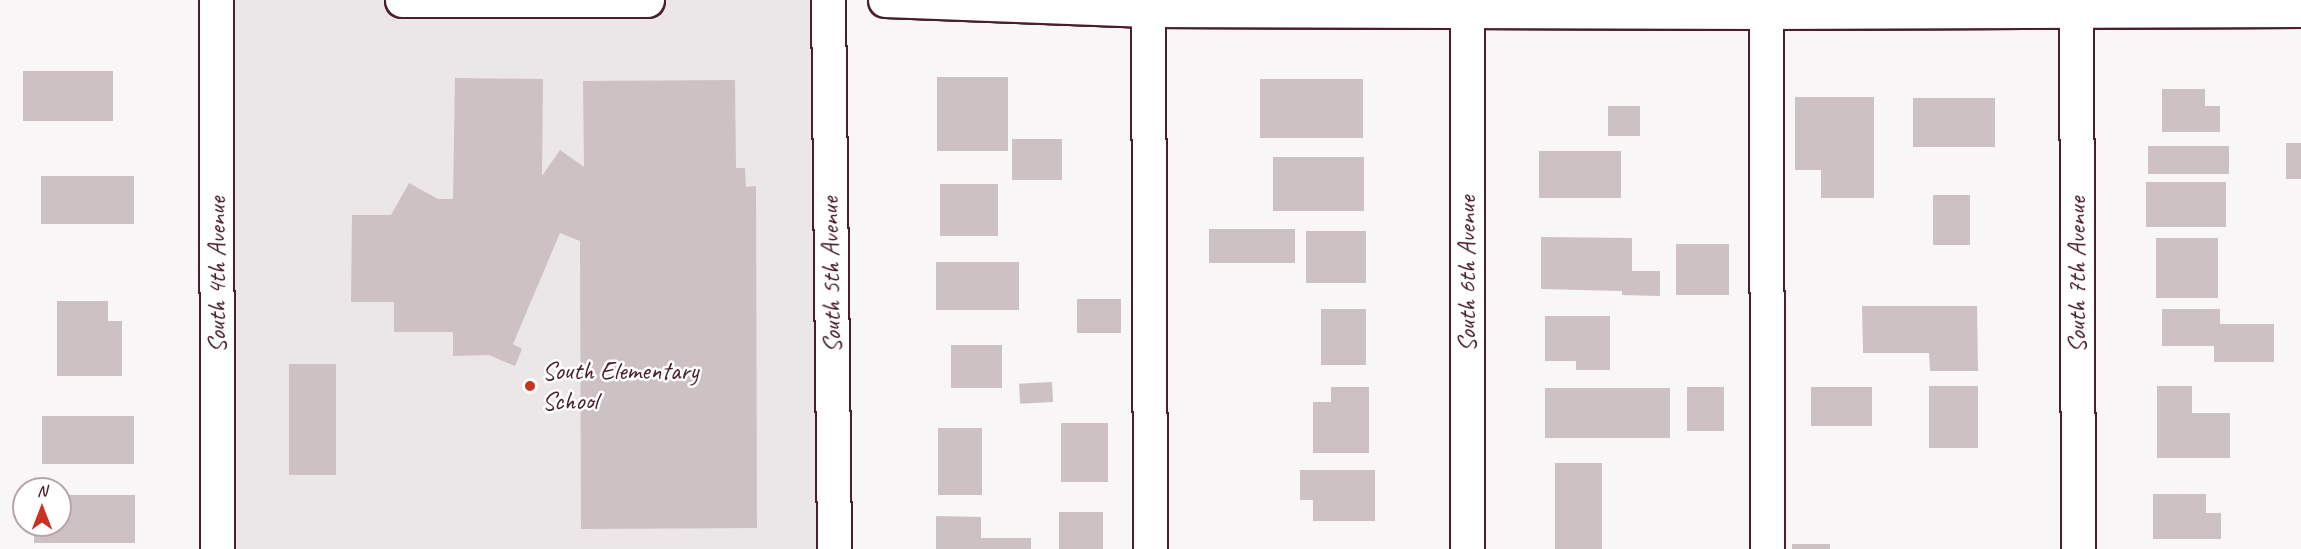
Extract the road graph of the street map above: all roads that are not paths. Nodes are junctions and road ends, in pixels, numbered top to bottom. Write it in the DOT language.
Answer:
graph roads {
  1 [pos="216,0"];
  2 [pos="402,0"];
  3 [pos="647,0"];
  4 [pos="828,0"];
  5 [pos="885,0"];
  6 [pos="519,1"];
  7 [pos="1148,5"];
  8 [pos="2076,5"];
  9 [pos="1467,6"];
  10 [pos="1766,6"];
  11 [pos="2301,10"];
  12 [pos="217,549"];
  13 [pos="834,549"];
  14 [pos="1150,549"];
  15 [pos="1467,549"];
  16 [pos="1767,549"];
  17 [pos="2078,549"];
  1 -- 12 [label="street, South 4th Avenue"];
  2 -- 6 [label="street"];
  3 -- 6 [label="street"];
  4 -- 13 [label="street, South 5th Avenue"];
  5 -- 7 [label="street"];
  7 -- 9 [label="street"];
  7 -- 14 [label="street"];
  8 -- 10 [label="street"];
  8 -- 11 [label="street"];
  8 -- 17 [label="street, South 7th Avenue"];
  9 -- 10 [label="street"];
  9 -- 15 [label="street, South 6th Avenue"];
  10 -- 16 [label="street"];
}
